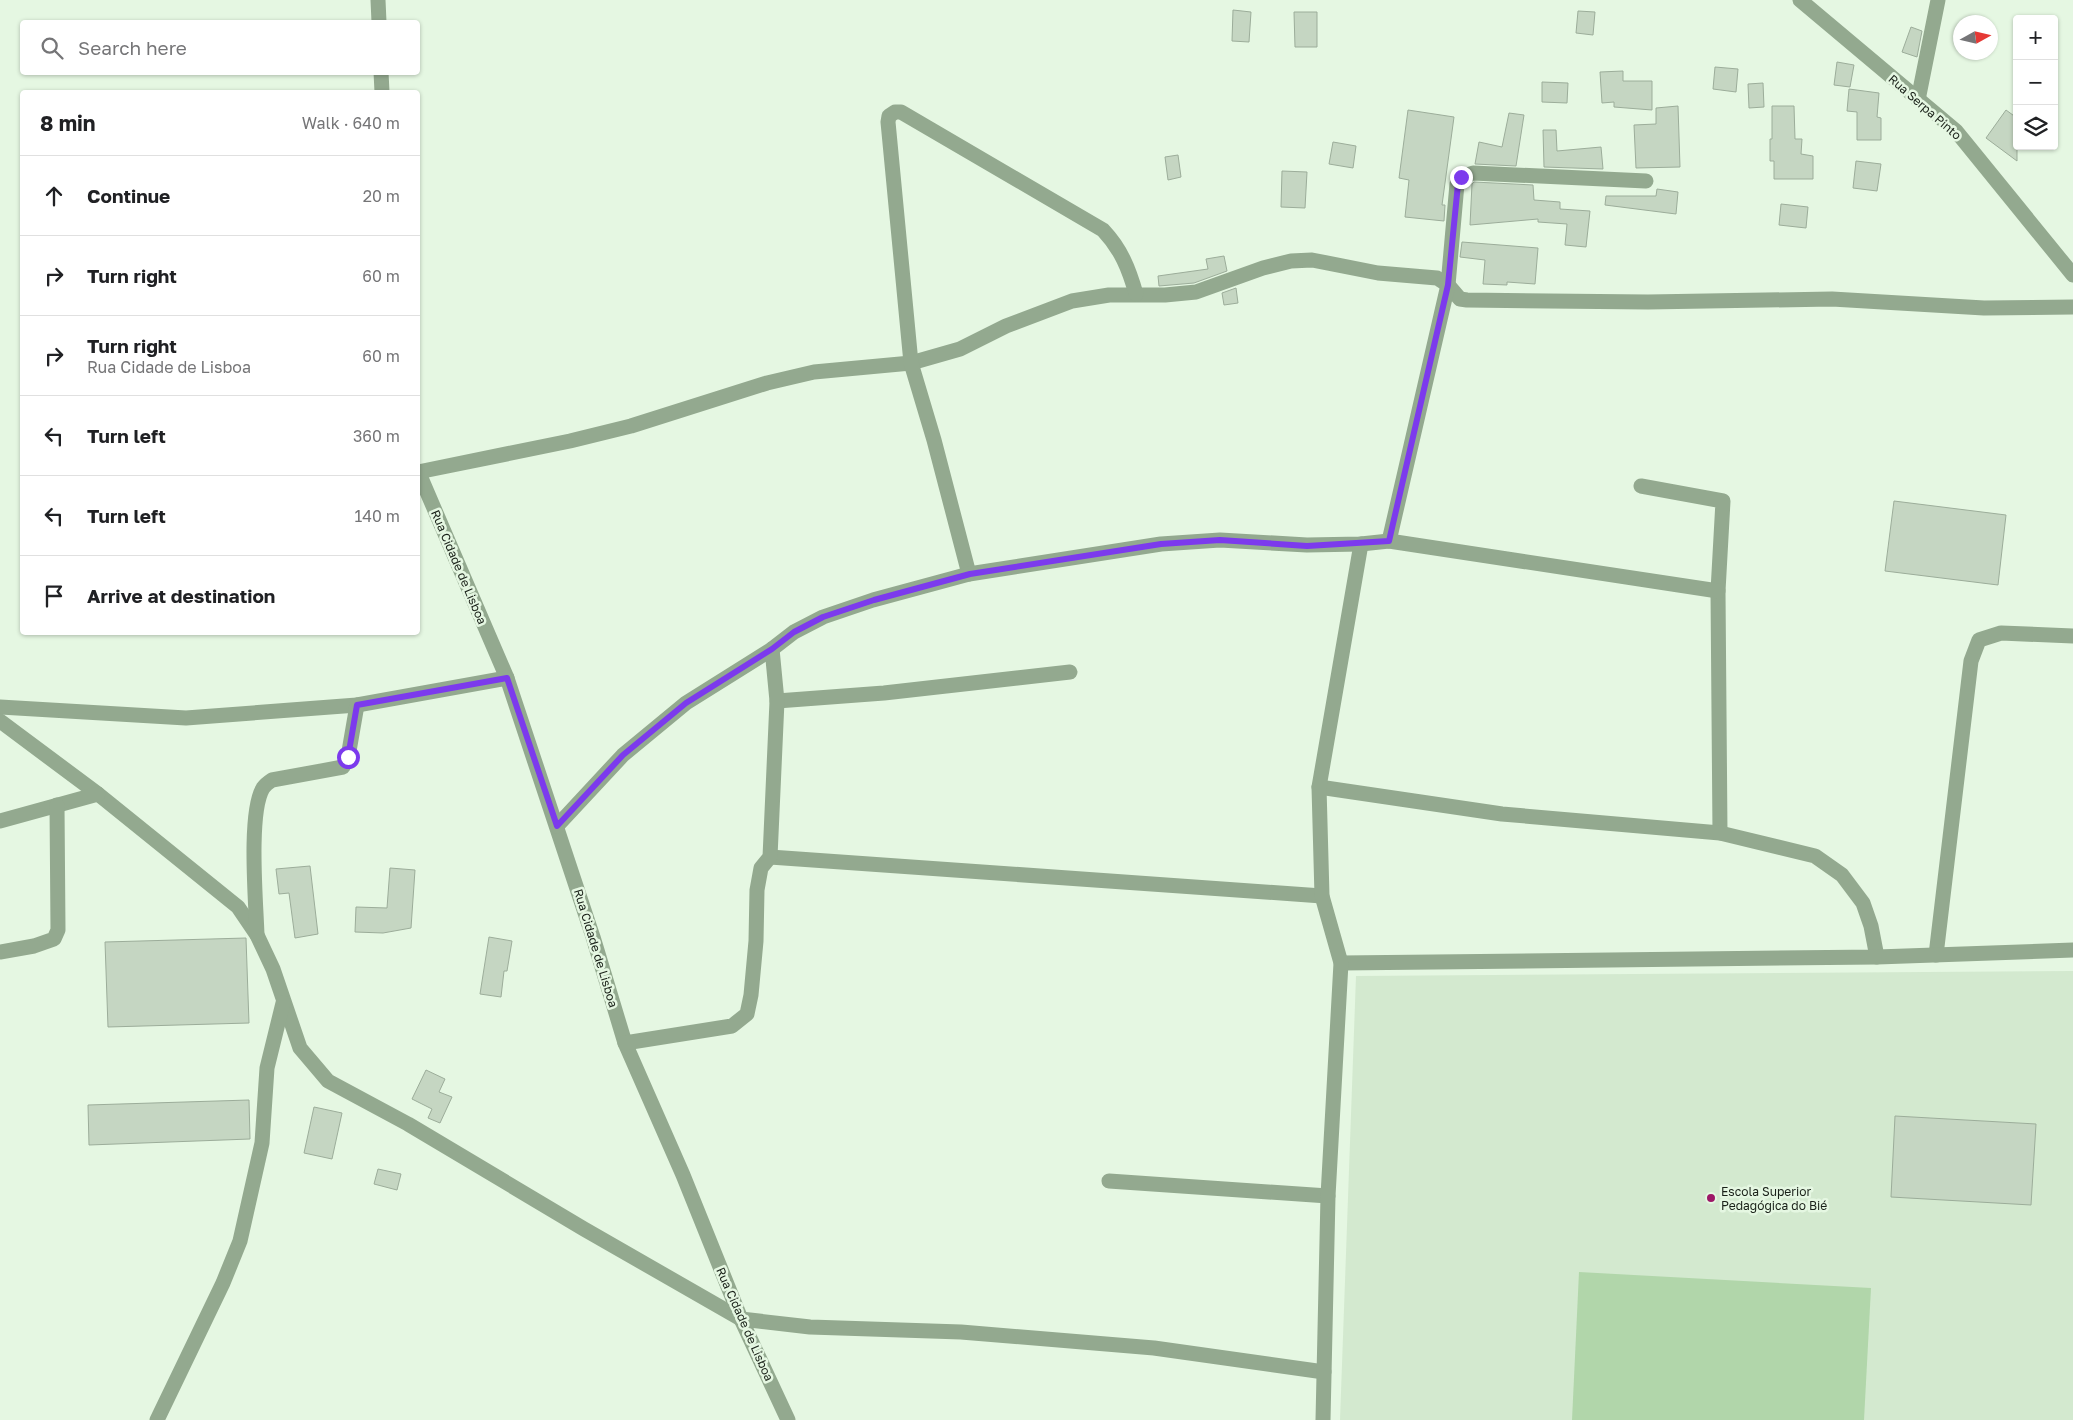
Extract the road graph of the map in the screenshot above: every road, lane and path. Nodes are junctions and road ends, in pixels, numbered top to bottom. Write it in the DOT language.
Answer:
graph roads {
  1 [pos="378,0"];
  2 [pos="1800,0"];
  3 [pos="1938,0"];
  4 [pos="379,20"];
  5 [pos="381,75"];
  6 [pos="382,90"];
  7 [pos="1918,100"];
  8 [pos="1646,181"];
  9 [pos="2070,266"];
  10 [pos="1448,285"];
  11 [pos="1136,294"];
  12 [pos="2073,307"];
  13 [pos="911,364"];
  14 [pos="420,472"];
  15 [pos="420,477"];
  16 [pos="1641,486"];
  17 [pos="1389,541"];
  18 [pos="1360,544"];
  19 [pos="970,574"];
  20 [pos="1718,591"];
  21 [pos="2073,636"];
  22 [pos="772,649"];
  23 [pos="1070,672"];
  24 [pos="507,678"];
  25 [pos="777,701"];
  26 [pos="357,705"];
  27 [pos="0,707"];
  28 [pos="0,721"];
  29 [pos="1319,787"];
  30 [pos="98,794"];
  31 [pos="57,805"];
  32 [pos="0,821"];
  33 [pos="557,826"];
  34 [pos="1720,832"];
  35 [pos="770,857"];
  36 [pos="1322,896"];
  37 [pos="256,935"];
  38 [pos="2073,950"];
  39 [pos="0,952"];
  40 [pos="1936,955"];
  41 [pos="1876,957"];
  42 [pos="1341,963"];
  43 [pos="283,1003"];
  44 [pos="625,1043"];
  45 [pos="1110,1181"];
  46 [pos="1328,1196"];
  47 [pos="741,1319"];
  48 [pos="1324,1372"];
  49 [pos="157,1420"];
  50 [pos="788,1420"];
  51 [pos="1323,1420"];
  1 -- 4 [label="street"];
  2 -- 7 [label="street, Rua Serpa Pinto"];
  3 -- 7 [label="street"];
  5 -- 6 [label="street"];
  7 -- 9 [label="street, Rua Serpa Pinto"];
  8 -- 10 [label="street"];
  10 -- 11 [label="street"];
  10 -- 12 [label="street"];
  10 -- 17 [label="street"];
  11 -- 13 [label="street"];
  11 -- 13 [label="street"];
  13 -- 14 [label="street"];
  13 -- 19 [label="street"];
  15 -- 24 [label="street, Rua Cidade de Lisboa"];
  16 -- 20 [label="street"];
  17 -- 18 [label="street"];
  17 -- 20 [label="street"];
  18 -- 19 [label="street"];
  18 -- 29 [label="street"];
  19 -- 22 [label="street"];
  20 -- 34 [label="street"];
  21 -- 40 [label="street"];
  22 -- 25 [label="street"];
  22 -- 33 [label="street"];
  23 -- 25 [label="street"];
  24 -- 26 [label="street"];
  24 -- 33 [label="street, Rua Cidade de Lisboa"];
  25 -- 35 [label="street"];
  26 -- 27 [label="street"];
  26 -- 37 [label="street"];
  28 -- 30 [label="street"];
  29 -- 34 [label="street"];
  29 -- 36 [label="street"];
  30 -- 31 [label="street"];
  30 -- 37 [label="street"];
  31 -- 32 [label="street"];
  31 -- 39 [label="street"];
  33 -- 44 [label="street, Rua Cidade de Lisboa"];
  34 -- 41 [label="street"];
  35 -- 36 [label="street"];
  35 -- 44 [label="street"];
  36 -- 42 [label="street"];
  37 -- 43 [label="street"];
  38 -- 40 [label="street"];
  40 -- 41 [label="street"];
  41 -- 42 [label="street"];
  42 -- 46 [label="street"];
  43 -- 47 [label="street"];
  43 -- 49 [label="street"];
  44 -- 47 [label="street, Rua Cidade de Lisboa"];
  45 -- 46 [label="street"];
  46 -- 48 [label="street"];
  47 -- 48 [label="street"];
  47 -- 50 [label="street, Rua Cidade de Lisboa"];
  48 -- 51 [label="street"];
}
